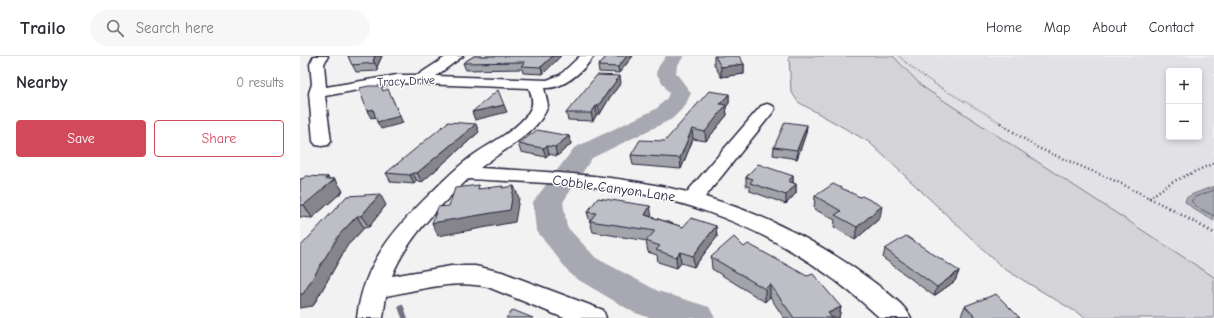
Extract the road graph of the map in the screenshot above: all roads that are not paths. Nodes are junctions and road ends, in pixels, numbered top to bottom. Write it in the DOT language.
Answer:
graph roads {
  1 [pos="321,56"];
  2 [pos="456,56"];
  3 [pos="587,56"];
  4 [pos="422,79"];
  5 [pos="535,84"];
  6 [pos="317,93"];
  7 [pos="767,108"];
  8 [pos="322,141"];
  9 [pos="463,173"];
  10 [pos="692,199"];
  11 [pos="375,288"];
  12 [pos="370,318"];
  13 [pos="593,318"];
  14 [pos="898,318"];
  1 -- 6 [label="street"];
  2 -- 4 [label="street"];
  3 -- 5 [label="street, Tracy Drive"];
  4 -- 5 [label="street, Tracy Drive"];
  4 -- 6 [label="street, Tracy Drive"];
  5 -- 9 [label="street"];
  6 -- 8 [label="street"];
  7 -- 10 [label="street"];
  9 -- 10 [label="street, Cobble Canyon Lane"];
  9 -- 11 [label="street"];
  10 -- 14 [label="street, Cobble Canyon Lane"];
  11 -- 12 [label="street"];
  11 -- 13 [label="street"];
}
